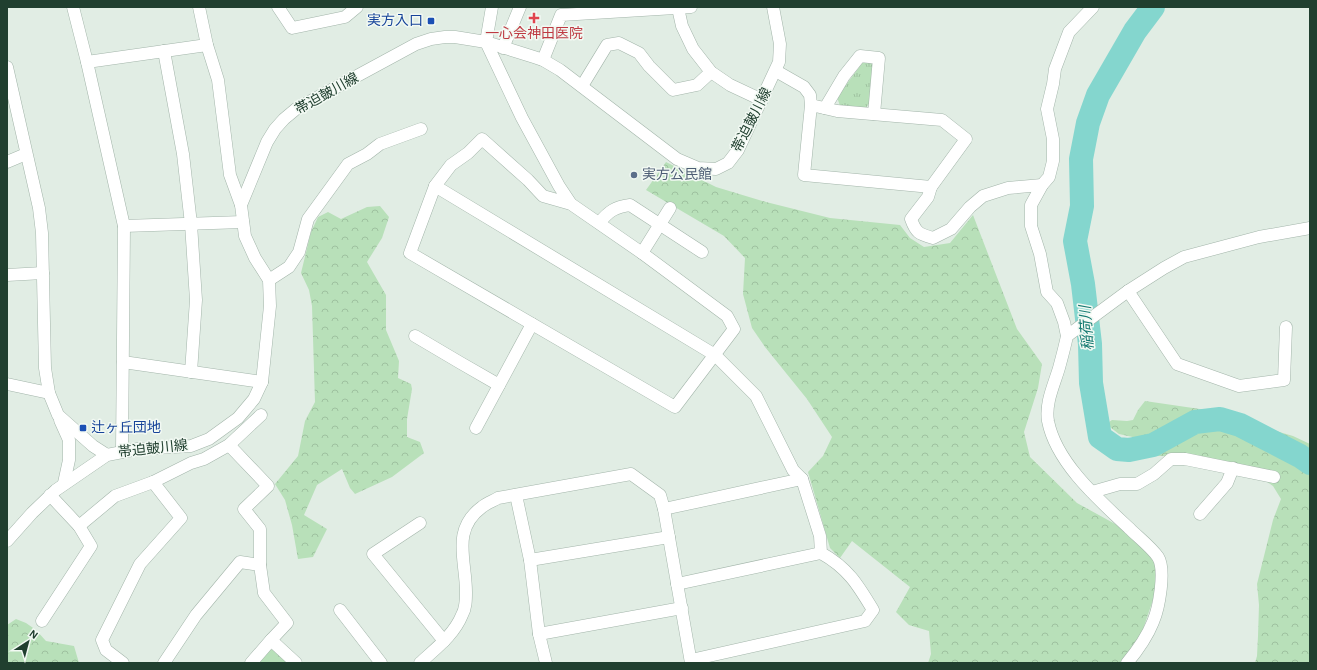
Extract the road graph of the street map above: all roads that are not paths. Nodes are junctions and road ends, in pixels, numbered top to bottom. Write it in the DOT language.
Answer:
graph roads {
  1 [pos="73,7"];
  2 [pos="199,7"];
  3 [pos="278,7"];
  4 [pos="356,7"];
  5 [pos="492,7"];
  6 [pos="520,7"];
  7 [pos="691,7"];
  8 [pos="773,7"];
  9 [pos="1093,7"];
  10 [pos="678,8"];
  11 [pos="486,42"];
  12 [pos="207,45"];
  13 [pos="503,48"];
  14 [pos="164,51"];
  15 [pos="543,60"];
  16 [pos="87,62"];
  17 [pos="776,71"];
  18 [pos="711,72"];
  19 [pos="8,74"];
  20 [pos="582,86"];
  21 [pos="762,100"];
  22 [pos="811,105"];
  23 [pos="825,108"];
  24 [pos="874,114"];
  25 [pos="421,129"];
  26 [pos="26,154"];
  27 [pos="7,162"];
  28 [pos="1042,185"];
  29 [pos="435,186"];
  30 [pos="931,187"];
  31 [pos="571,204"];
  32 [pos="241,205"];
  33 [pos="670,208"];
  34 [pos="243,222"];
  35 [pos="599,223"];
  36 [pos="191,224"];
  37 [pos="660,224"];
  38 [pos="124,226"];
  39 [pos="1310,228"];
  40 [pos="702,252"];
  41 [pos="642,253"];
  42 [pos="43,273"];
  43 [pos="7,275"];
  44 [pos="269,280"];
  45 [pos="1128,292"];
  46 [pos="532,324"];
  47 [pos="1286,327"];
  48 [pos="1070,334"];
  49 [pos="415,336"];
  50 [pos="715,355"];
  51 [pos="123,362"];
  52 [pos="191,372"];
  53 [pos="262,382"];
  54 [pos="7,384"];
  55 [pos="499,384"];
  56 [pos="48,393"];
  57 [pos="58,415"];
  58 [pos="261,415"];
  59 [pos="476,428"];
  60 [pos="229,445"];
  61 [pos="122,451"];
  62 [pos="107,455"];
  63 [pos="1234,468"];
  64 [pos="1274,477"];
  65 [pos="802,479"];
  66 [pos="153,482"];
  67 [pos="64,483"];
  68 [pos="1092,492"];
  69 [pos="50,495"];
  70 [pos="516,495"];
  71 [pos="664,509"];
  72 [pos="1200,514"];
  73 [pos="420,523"];
  74 [pos="79,526"];
  75 [pos="669,537"];
  76 [pos="7,541"];
  77 [pos="821,553"];
  78 [pos="530,560"];
  79 [pos="260,565"];
  80 [pos="678,584"];
  81 [pos="682,608"];
  82 [pos="340,610"];
  83 [pos="42,621"];
  84 [pos="539,634"];
  85 [pos="271,640"];
  86 [pos="444,641"];
  87 [pos="1132,661"];
  88 [pos="691,662"];
  89 [pos="123,663"];
  90 [pos="164,663"];
  91 [pos="251,663"];
  92 [pos="296,663"];
  93 [pos="381,663"];
  94 [pos="420,663"];
  95 [pos="546,663"];
  1 -- 16 [label="street"];
  2 -- 12 [label="street"];
  3 -- 4 [label="street"];
  5 -- 11 [label="street"];
  6 -- 13 [label="street"];
  7 -- 10 [label="street"];
  8 -- 17 [label="street, 帯迫皷川線"];
  9 -- 28 [label="street"];
  10 -- 15 [label="street"];
  10 -- 18 [label="street"];
  11 -- 13 [label="street, 帯迫皷川線"];
  11 -- 31 [label="street"];
  11 -- 32 [label="street, 帯迫皷川線"];
  12 -- 14 [label="street"];
  12 -- 32 [label="street"];
  13 -- 15 [label="street, 帯迫皷川線"];
  14 -- 16 [label="street"];
  14 -- 36 [label="street"];
  15 -- 20 [label="street, 帯迫皷川線"];
  16 -- 38 [label="street"];
  17 -- 21 [label="street, 帯迫皷川線"];
  17 -- 22 [label="street"];
  18 -- 20 [label="street"];
  18 -- 21 [label="street"];
  19 -- 26 [label="street"];
  20 -- 21 [label="street, 帯迫皷川線"];
  22 -- 23 [label="street"];
  22 -- 30 [label="street"];
  23 -- 24 [label="street"];
  23 -- 24 [label="street"];
  24 -- 30 [label="street"];
  25 -- 44 [label="street"];
  26 -- 27 [label="street"];
  26 -- 42 [label="street"];
  28 -- 30 [label="street"];
  28 -- 48 [label="street"];
  29 -- 31 [label="street"];
  29 -- 46 [label="street"];
  29 -- 50 [label="street"];
  31 -- 35 [label="street"];
  32 -- 34 [label="street, 帯迫皷川線"];
  33 -- 37 [label="street"];
  34 -- 36 [label="street"];
  34 -- 44 [label="street, 帯迫皷川線"];
  35 -- 37 [label="street"];
  35 -- 41 [label="street"];
  36 -- 38 [label="street"];
  36 -- 52 [label="street"];
  37 -- 40 [label="street"];
  37 -- 41 [label="street"];
  38 -- 51 [label="street"];
  39 -- 45 [label="street"];
  41 -- 50 [label="street"];
  42 -- 43 [label="street"];
  42 -- 56 [label="street"];
  44 -- 53 [label="street, 帯迫皷川線"];
  45 -- 47 [label="street"];
  45 -- 48 [label="street"];
  46 -- 50 [label="street"];
  46 -- 55 [label="street"];
  48 -- 68 [label="street"];
  49 -- 55 [label="street"];
  50 -- 65 [label="street"];
  51 -- 52 [label="street"];
  51 -- 61 [label="street"];
  52 -- 53 [label="street"];
  53 -- 61 [label="street, 帯迫皷川線"];
  54 -- 56 [label="street"];
  55 -- 59 [label="street"];
  56 -- 57 [label="street"];
  57 -- 62 [label="street"];
  57 -- 67 [label="street"];
  58 -- 60 [label="street"];
  60 -- 66 [label="street"];
  60 -- 79 [label="street"];
  61 -- 62 [label="street, 帯迫皷川線"];
  62 -- 67 [label="street, 帯迫皷川線"];
  63 -- 64 [label="street"];
  63 -- 68 [label="street"];
  63 -- 72 [label="street"];
  65 -- 71 [label="street"];
  65 -- 77 [label="street"];
  66 -- 74 [label="street"];
  66 -- 89 [label="street"];
  67 -- 69 [label="street, 帯迫皷川線"];
  68 -- 87 [label="street"];
  69 -- 74 [label="street"];
  69 -- 76 [label="street, 帯迫皷川線"];
  70 -- 71 [label="street"];
  70 -- 78 [label="street"];
  70 -- 86 [label="street"];
  71 -- 75 [label="street"];
  73 -- 86 [label="street"];
  74 -- 83 [label="street"];
  75 -- 78 [label="street"];
  75 -- 80 [label="street"];
  77 -- 80 [label="street"];
  77 -- 88 [label="street"];
  78 -- 84 [label="street"];
  79 -- 85 [label="street"];
  79 -- 90 [label="street"];
  80 -- 81 [label="street"];
  81 -- 84 [label="street"];
  81 -- 88 [label="street"];
  82 -- 93 [label="street"];
  84 -- 95 [label="street"];
  85 -- 91 [label="street"];
  85 -- 92 [label="street"];
  86 -- 94 [label="street"];
}
